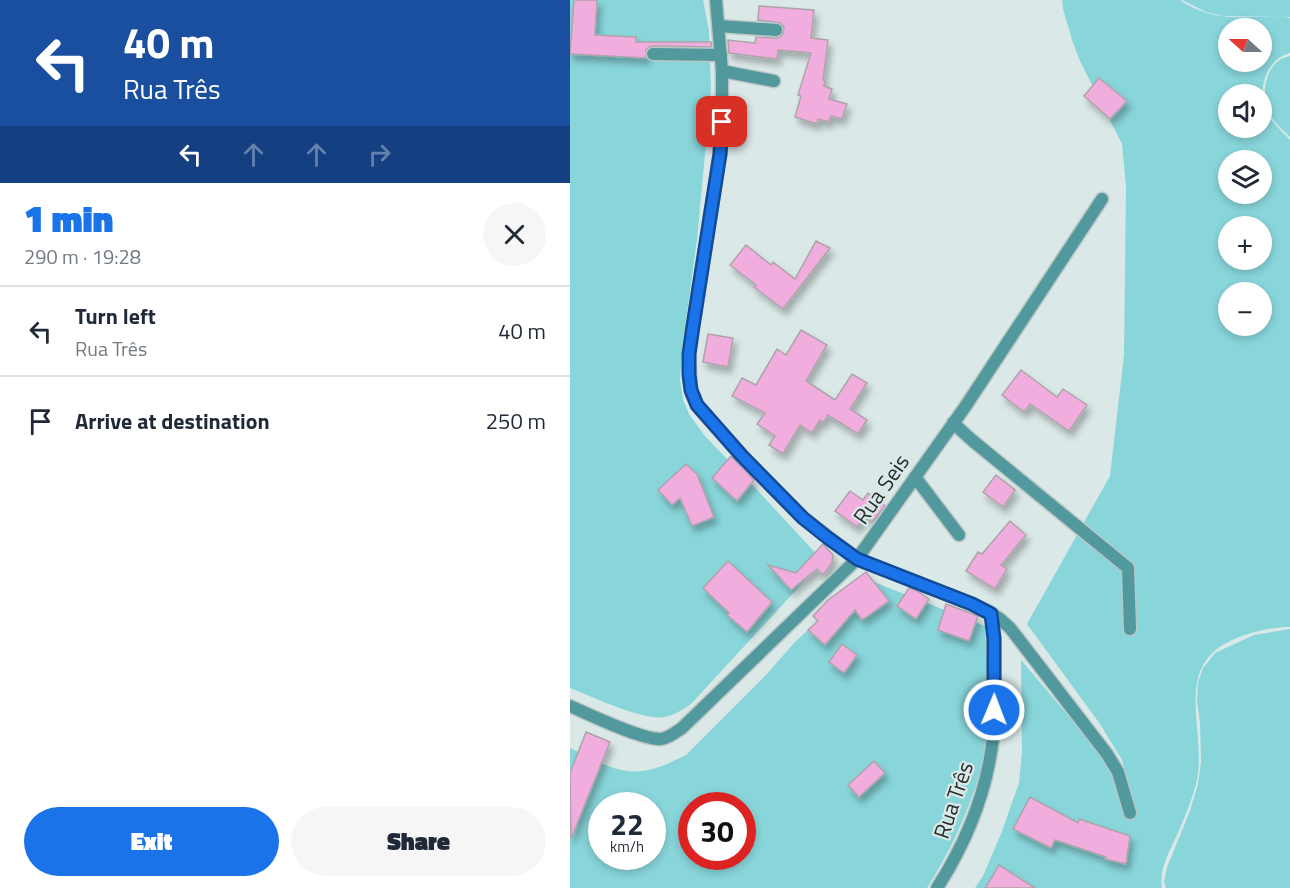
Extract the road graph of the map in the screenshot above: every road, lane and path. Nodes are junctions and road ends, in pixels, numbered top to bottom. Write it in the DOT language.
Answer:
graph roads {
  1 [pos="716,0"];
  2 [pos="719,26"];
  3 [pos="776,30"];
  4 [pos="652,54"];
  5 [pos="721,55"];
  6 [pos="722,70"];
  7 [pos="774,81"];
  8 [pos="1102,199"];
  9 [pos="953,423"];
  10 [pos="915,477"];
  11 [pos="960,535"];
  12 [pos="857,559"];
  13 [pos="991,614"];
  14 [pos="1130,629"];
  15 [pos="570,706"];
  16 [pos="1130,813"];
  17 [pos="937,888"];
  1 -- 2 [label="street"];
  2 -- 3 [label="street"];
  2 -- 5 [label="street"];
  4 -- 5 [label="street"];
  5 -- 6 [label="street"];
  6 -- 7 [label="street"];
  6 -- 12 [label="street"];
  8 -- 9 [label="street, Rua Seis"];
  9 -- 10 [label="street, Rua Seis"];
  9 -- 14 [label="street"];
  10 -- 11 [label="street"];
  10 -- 12 [label="street, Rua Seis"];
  12 -- 13 [label="street"];
  12 -- 15 [label="street, Rua Seis"];
  13 -- 16 [label="street"];
  13 -- 17 [label="street, Rua Três"];
}
